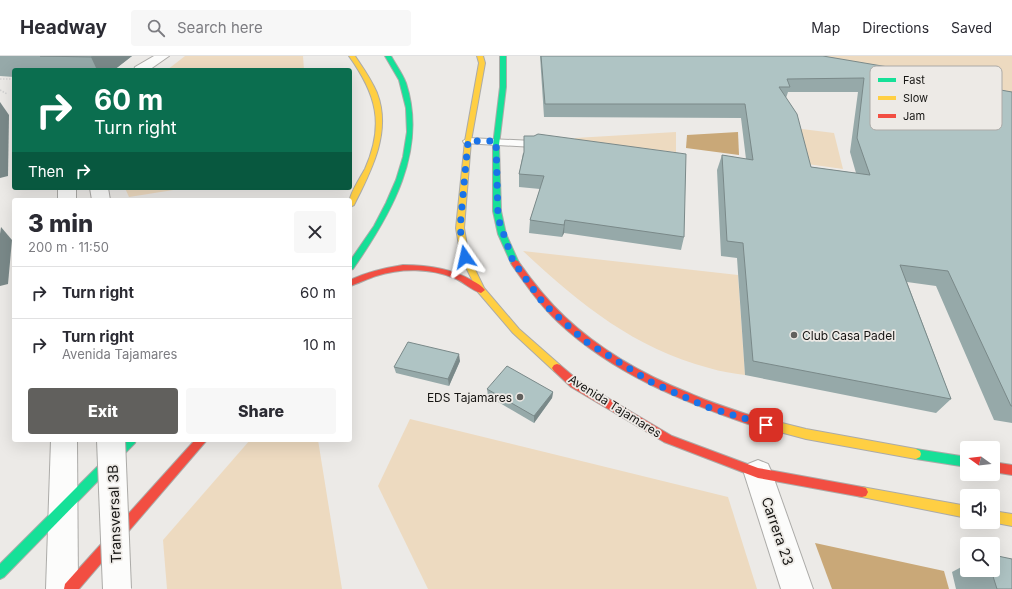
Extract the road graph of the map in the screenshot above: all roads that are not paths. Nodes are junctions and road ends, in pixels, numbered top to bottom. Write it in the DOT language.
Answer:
graph roads {
  1 [pos="163,56"];
  2 [pos="352,56"];
  3 [pos="388,56"];
  4 [pos="480,56"];
  5 [pos="503,56"];
  6 [pos="143,68"];
  7 [pos="468,141"];
  8 [pos="496,141"];
  9 [pos="534,144"];
  10 [pos="352,201"];
  11 [pos="352,265"];
  12 [pos="352,282"];
  13 [pos="481,290"];
  14 [pos="64,442"];
  15 [pos="111,442"];
  16 [pos="129,442"];
  17 [pos="200,442"];
  18 [pos="960,461"];
  19 [pos="1000,468"];
  20 [pos="1012,470"];
  21 [pos="758,473"];
  22 [pos="63,509"];
  23 [pos="960,511"];
  24 [pos="1000,517"];
  25 [pos="1012,520"];
  26 [pos="0,573"];
  27 [pos="62,589"];
  28 [pos="70,589"];
  29 [pos="117,589"];
  30 [pos="797,589"];
  1 -- 6 [label="street"];
  2 -- 10 [label="main road"];
  3 -- 11 [label="main road"];
  4 -- 7 [label="main road, Avenida Tajamares"];
  5 -- 8 [label="main road"];
  7 -- 8 [label="lane"];
  7 -- 13 [label="main road, Avenida Tajamares"];
  8 -- 9 [label="lane"];
  8 -- 18 [label="main road"];
  12 -- 13 [label="main road"];
  13 -- 21 [label="main road, Avenida Tajamares"];
  14 -- 22 [label="street"];
  15 -- 29 [label="street, Transversal 3B, bridge"];
  16 -- 22 [label="main road"];
  17 -- 28 [label="main road"];
  19 -- 20 [label="main road"];
  21 -- 23 [label="main road, Avenida Tajamares"];
  21 -- 30 [label="street, Carrera 23"];
  22 -- 26 [label="main road"];
  22 -- 27 [label="street"];
  24 -- 25 [label="main road"];
}
